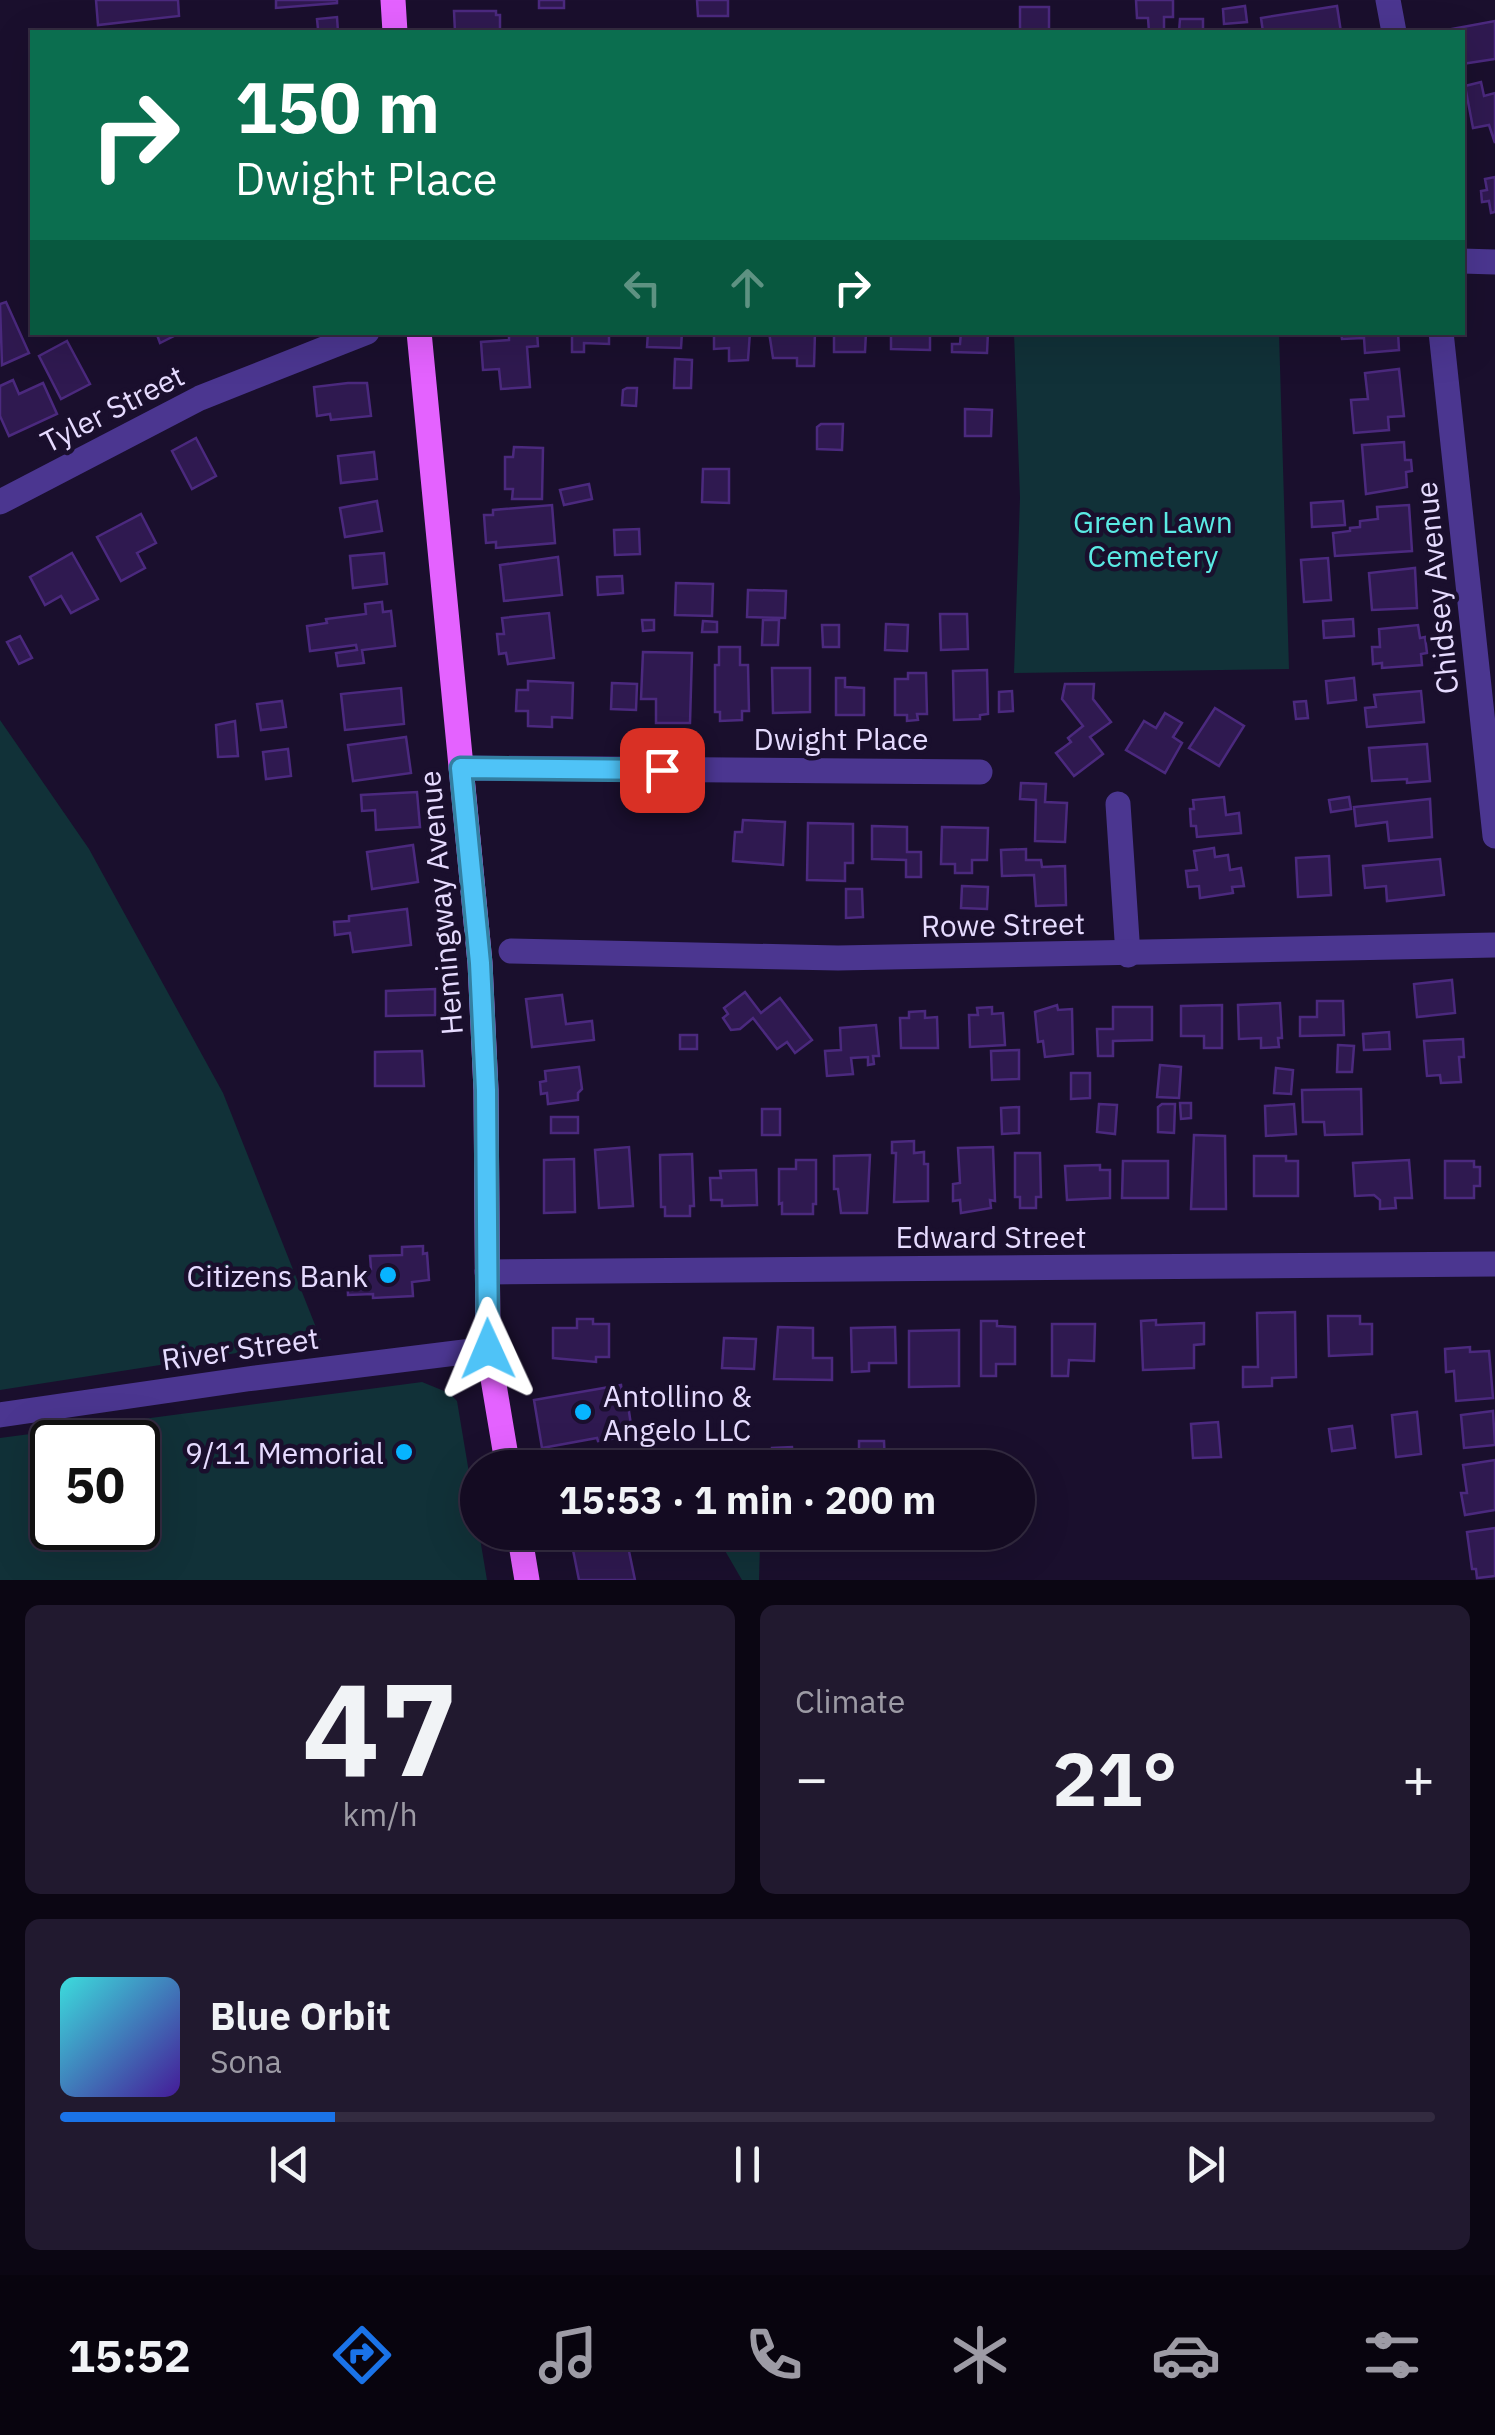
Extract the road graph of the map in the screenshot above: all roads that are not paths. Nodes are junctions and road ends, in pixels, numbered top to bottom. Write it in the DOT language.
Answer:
graph roads {
  1 [pos="393,0"];
  2 [pos="1388,0"];
  3 [pos="395,30"];
  4 [pos="1394,30"];
  5 [pos="1465,261"];
  6 [pos="1495,262"];
  7 [pos="359,335"];
  8 [pos="418,335"];
  9 [pos="1441,335"];
  10 [pos="0,502"];
  11 [pos="461,768"];
  12 [pos="980,772"];
  13 [pos="1118,804"];
  14 [pos="1495,836"];
  15 [pos="1495,946"];
  16 [pos="511,951"];
  17 [pos="1128,955"];
  18 [pos="1495,1264"];
  19 [pos="486,1272"];
  20 [pos="488,1349"];
  21 [pos="0,1415"];
  22 [pos="505,1450"];
  23 [pos="522,1550"];
  24 [pos="527,1580"];
  1 -- 3 [label="main road"];
  2 -- 4 [label="street"];
  5 -- 6 [label="street"];
  7 -- 10 [label="street, Tyler Street"];
  8 -- 11 [label="main road, Hemingway Avenue"];
  9 -- 14 [label="street, Chidsey Avenue"];
  11 -- 12 [label="street, Dwight Place"];
  11 -- 19 [label="main road, Hemingway Avenue"];
  13 -- 17 [label="street"];
  15 -- 17 [label="street, Rowe Street"];
  16 -- 17 [label="street, Rowe Street"];
  18 -- 19 [label="street, Edward Street"];
  19 -- 20 [label="main road, Hemingway Avenue"];
  20 -- 21 [label="street, River Street"];
  20 -- 22 [label="main road, Hemingway Avenue"];
  23 -- 24 [label="main road"];
}
